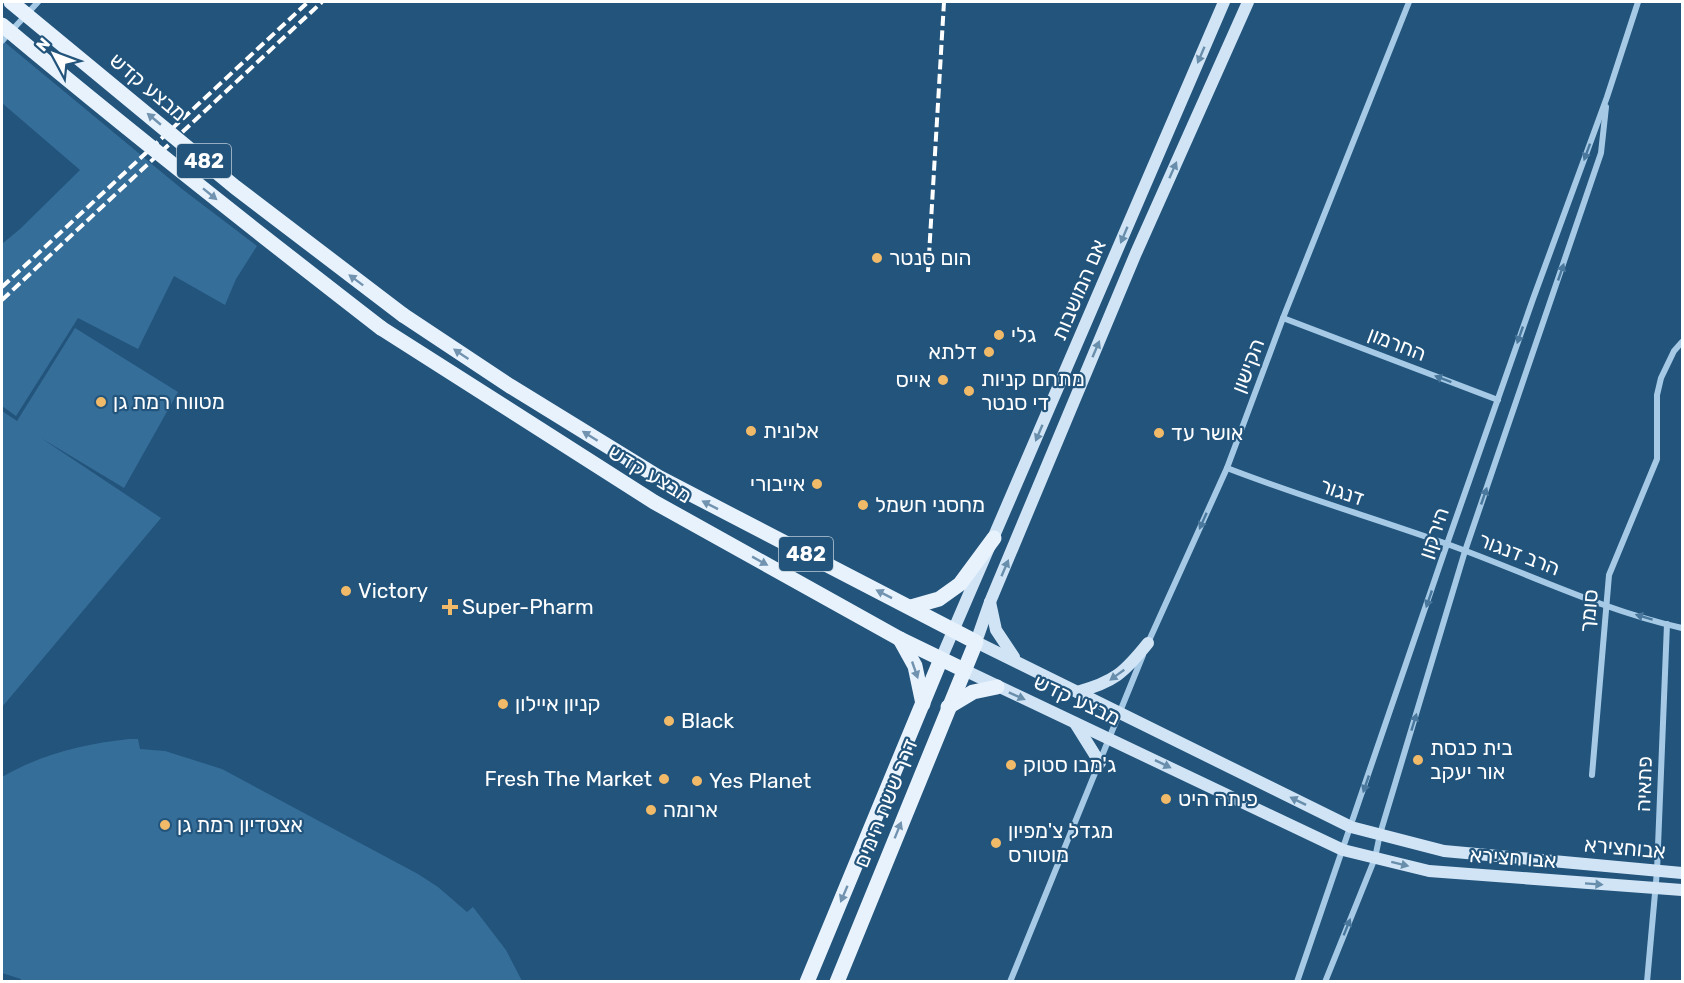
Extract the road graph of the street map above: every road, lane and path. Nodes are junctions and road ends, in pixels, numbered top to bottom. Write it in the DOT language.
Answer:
graph roads {
  1 [pos="11,2"];
  2 [pos="38,2"];
  3 [pos="1224,2"];
  4 [pos="1248,2"];
  5 [pos="1409,2"];
  6 [pos="1638,2"];
  7 [pos="2,25"];
  8 [pos="2,41"];
  9 [pos="1607,97"];
  10 [pos="1283,318"];
  11 [pos="1683,342"];
  12 [pos="1498,400"];
  13 [pos="1227,468"];
  14 [pos="994,538"];
  15 [pos="1447,544"];
  16 [pos="1465,551"];
  17 [pos="990,602"];
  18 [pos="1606,605"];
  19 [pos="911,608"];
  20 [pos="1667,624"];
  21 [pos="1683,628"];
  22 [pos="954,631"];
  23 [pos="900,639"];
  24 [pos="976,642"];
  25 [pos="1148,643"];
  26 [pos="941,659"];
  27 [pos="1017,660"];
  28 [pos="964,670"];
  29 [pos="998,687"];
  30 [pos="1077,692"];
  31 [pos="923,704"];
  32 [pos="948,707"];
  33 [pos="1120,713"];
  34 [pos="1074,722"];
  35 [pos="1110,738"];
  36 [pos="1100,763"];
  37 [pos="1593,775"];
  38 [pos="1351,827"];
  39 [pos="1380,834"];
  40 [pos="1343,850"];
  41 [pos="1375,858"];
  42 [pos="1657,871"];
  43 [pos="1683,873"];
  44 [pos="1656,889"];
  45 [pos="1683,890"];
  46 [pos="807,981"];
  47 [pos="837,981"];
  48 [pos="1010,981"];
  49 [pos="1297,981"];
  50 [pos="1325,981"];
  51 [pos="1647,981"];
  19 -- 1 [label="main road, מבצע קדש / 482, one-way, bridge"];
  2 -- 8 [label="street"];
  3 -- 14 [label="street, אם המושבות, one-way"];
  17 -- 4 [label="street, אם המושבות, one-way"];
  5 -- 10 [label="street, הקישון"];
  6 -- 9 [label="street, הירקון"];
  7 -- 23 [label="main road, מבצע קדש / 482, one-way, bridge"];
  9 -- 12 [label="street, הירקון, one-way"];
  16 -- 9 [label="street, הירקון, one-way"];
  12 -- 10 [label="street, החרמון, one-way"];
  10 -- 13 [label="street, הקישון"];
  11 -- 18 [label="street, סומך"];
  12 -- 15 [label="street, הירקון"];
  13 -- 15 [label="street, דנגור"];
  13 -- 25 [label="street, הקישון, one-way"];
  14 -- 19 [label="main road"];
  14 -- 22 [label="street, אם המושבות"];
  15 -- 16 [label="street, הרב דנגור"];
  15 -- 38 [label="street, הירקון, one-way"];
  16 -- 18 [label="street, הרב דנגור"];
  39 -- 16 [label="street, הירקון, one-way"];
  17 -- 24 [label="street, אם המושבות"];
  17 -- 27 [label="street"];
  20 -- 18 [label="street, הרב דנגור, one-way"];
  18 -- 37 [label="street, סומך"];
  19 -- 22 [label="main road, מבצע קדש / 482"];
  20 -- 21 [label="street, הרב דנגור"];
  20 -- 42 [label="street, פתאיה"];
  22 -- 24 [label="main road, מבצע קדש / 482"];
  22 -- 26 [label="street, אם המושבות"];
  23 -- 26 [label="main road, מבצע קדש / 482"];
  23 -- 31 [label="main road, one-way"];
  24 -- 27 [label="street, מבצע קדש"];
  24 -- 28 [label="main road, דרך ששת הימים"];
  25 -- 30 [label="street, one-way"];
  25 -- 33 [label="street, הקישון"];
  26 -- 28 [label="main road, מבצע קדש / 482"];
  26 -- 31 [label="main road, דרך ששת הימים"];
  27 -- 30 [label="street, מבצע קדש"];
  28 -- 29 [label="street, מבצע קדש"];
  28 -- 32 [label="main road, דרך ששת הימים"];
  29 -- 32 [label="main road"];
  29 -- 34 [label="street, מבצע קדש, one-way"];
  30 -- 33 [label="street, מבצע קדש"];
  31 -- 46 [label="main road, דרך ששת הימים, one-way"];
  47 -- 32 [label="main road, דרך ששת הימים, one-way"];
  33 -- 35 [label="street, הקישון"];
  38 -- 33 [label="street, מבצע קדש, one-way"];
  34 -- 35 [label="street, מבצע קדש"];
  34 -- 36 [label="street"];
  35 -- 36 [label="street, הקישון"];
  35 -- 40 [label="street, מבצע קדש, one-way"];
  36 -- 48 [label="street, הקישון"];
  38 -- 39 [label="street, אבוחצירא"];
  38 -- 40 [label="street, הירקון"];
  39 -- 41 [label="street, הירקון"];
  39 -- 42 [label="street, אבוחצירא"];
  40 -- 41 [label="street, אבו חצירא"];
  40 -- 49 [label="street, הירקון"];
  41 -- 44 [label="street, אבו חצירא, one-way"];
  50 -- 41 [label="street, הירקון, one-way"];
  42 -- 43 [label="street, אבוחצירא"];
  42 -- 44 [label="street, פתאיה"];
  44 -- 45 [label="street, אבו חצירא"];
  44 -- 51 [label="street, פתאיה"];
}
